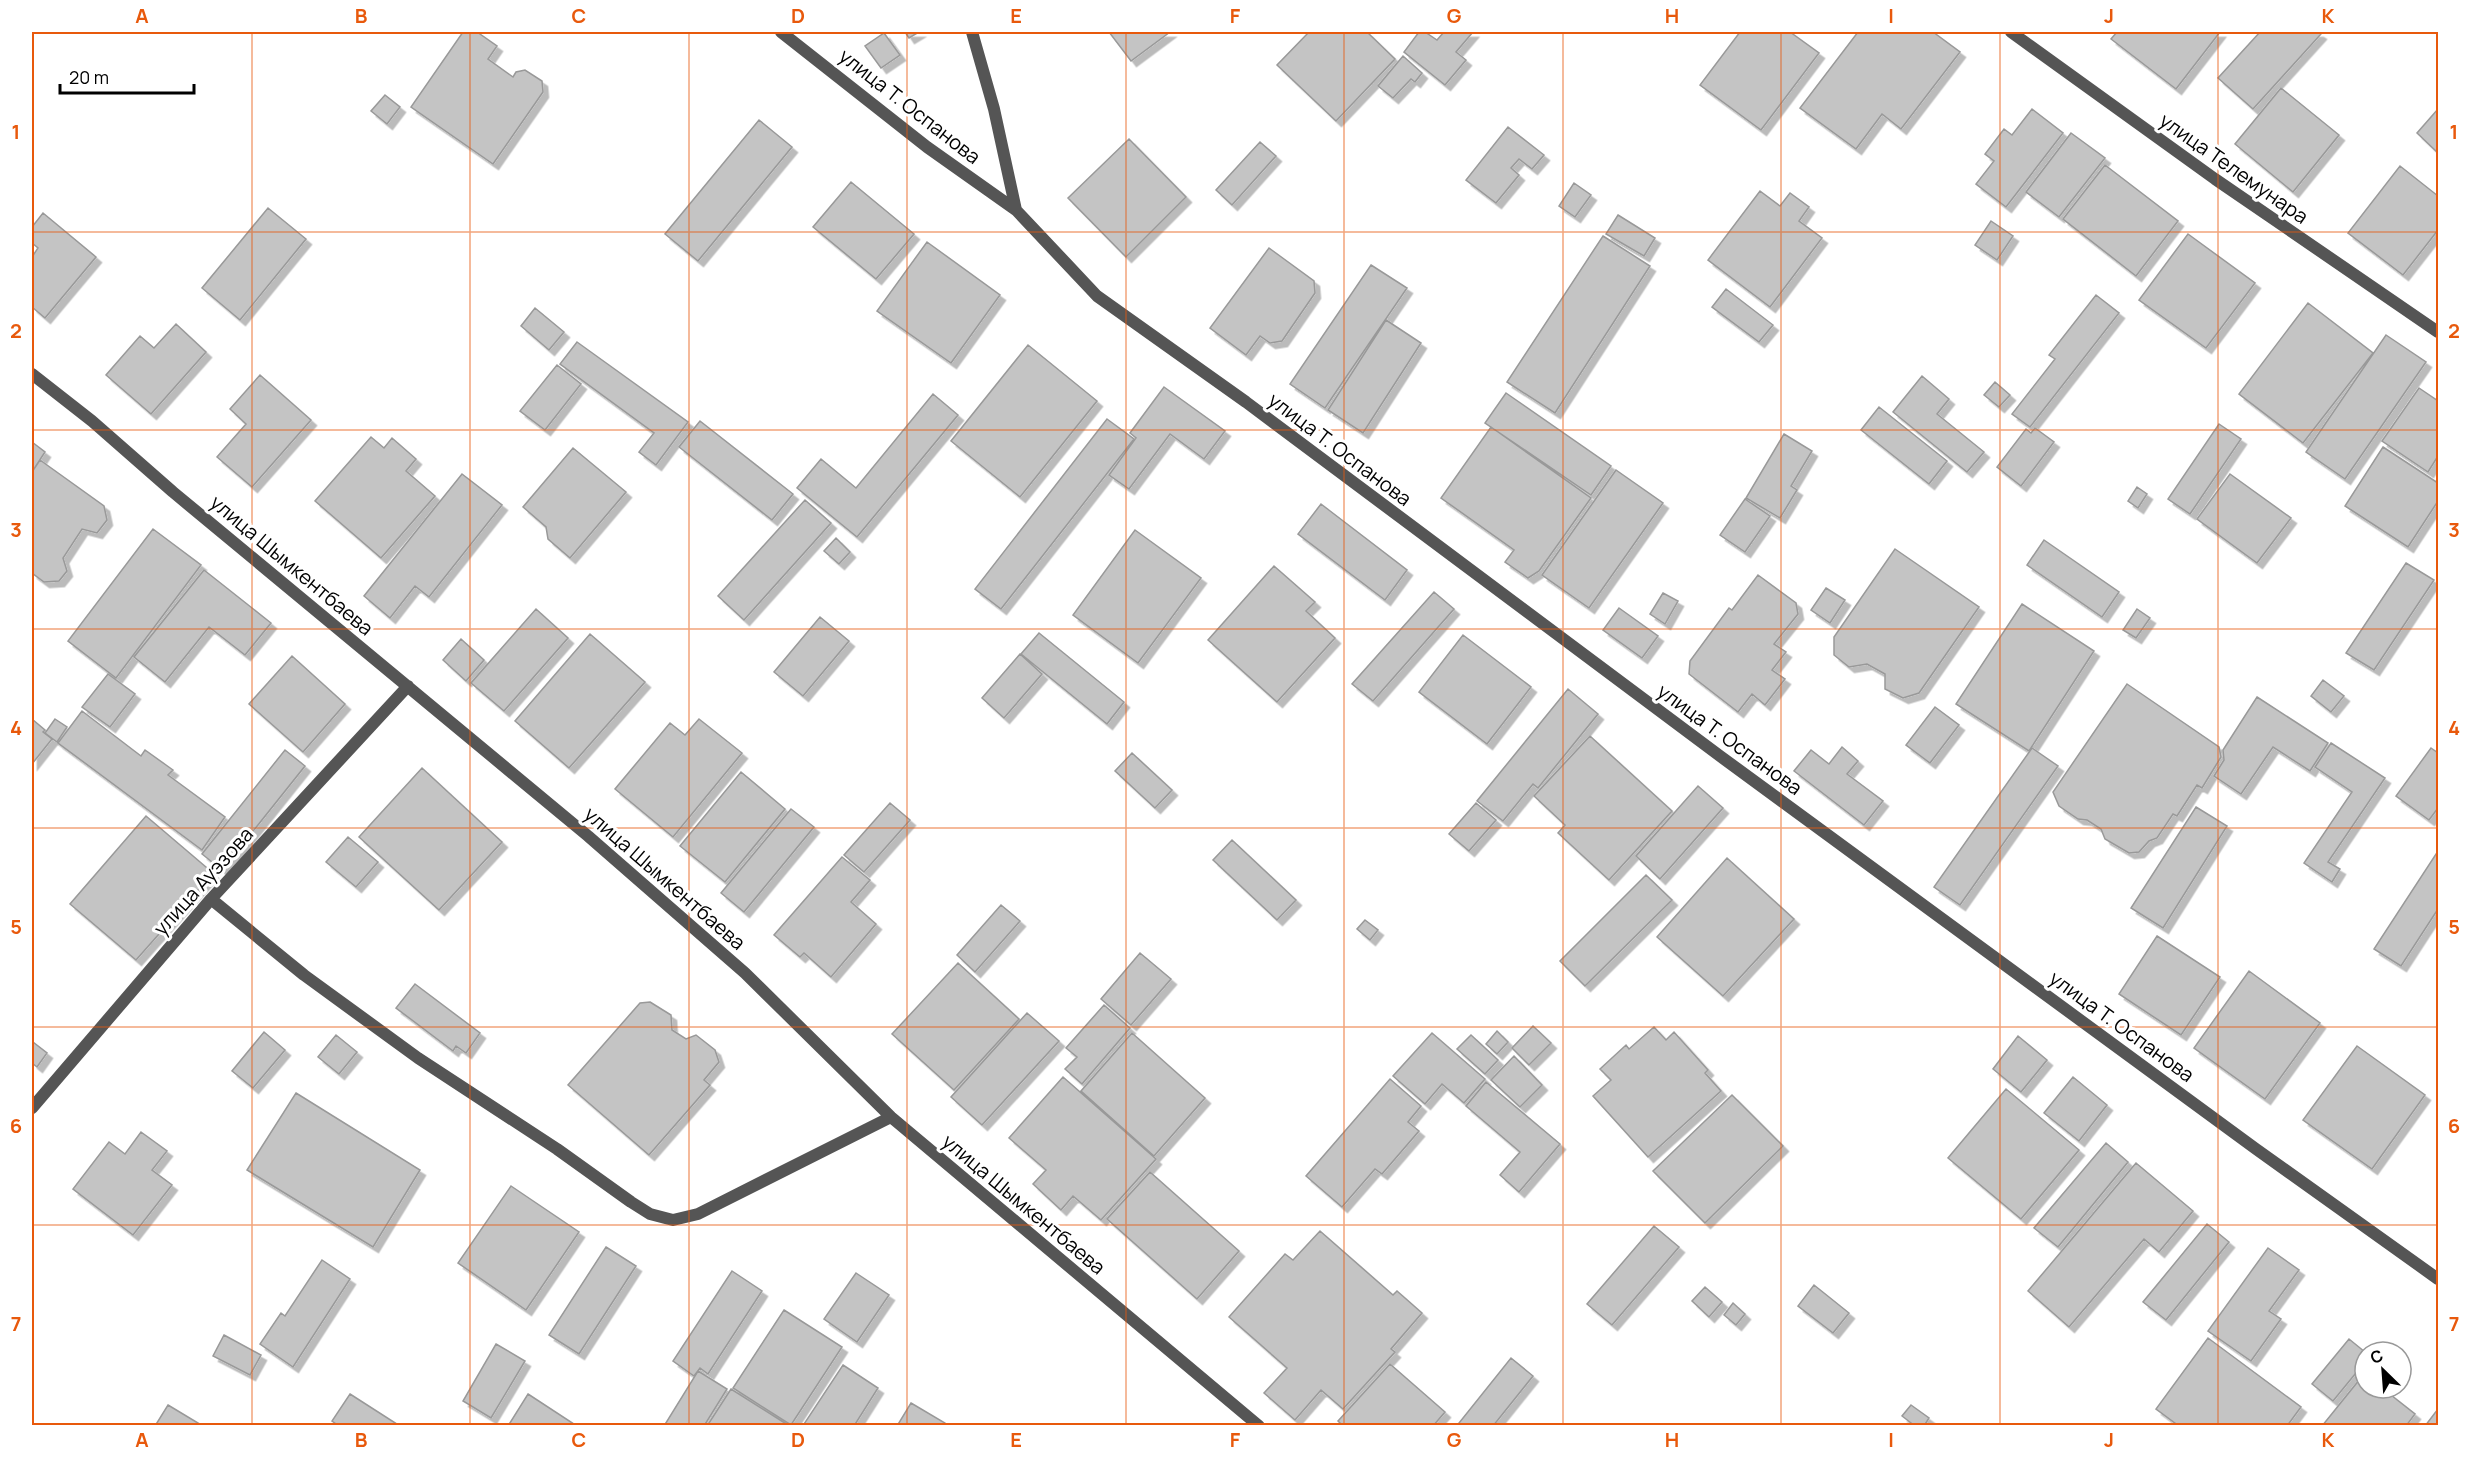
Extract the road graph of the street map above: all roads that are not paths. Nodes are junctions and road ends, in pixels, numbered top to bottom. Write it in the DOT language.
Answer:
graph roads {
  1 [pos="781,32"];
  2 [pos="972,32"];
  3 [pos="2011,32"];
  4 [pos="1016,210"];
  5 [pos="2439,333"];
  6 [pos="32,374"];
  7 [pos="408,686"];
  8 [pos="211,899"];
  9 [pos="32,1108"];
  10 [pos="891,1117"];
  11 [pos="2439,1279"];
  12 [pos="1259,1425"];
  1 -- 4 [label="street, улица Т. Оспанова"];
  2 -- 4 [label="street, улица Т. Оспанова"];
  3 -- 5 [label="street, улица Телемунара"];
  4 -- 11 [label="street, улица Т. Оспанова"];
  6 -- 7 [label="street, улица Шымкентбаева"];
  7 -- 8 [label="street, улица Ауэзова"];
  7 -- 10 [label="street, улица Шымкентбаева"];
  8 -- 9 [label="street, улица Ауэзова"];
  8 -- 10 [label="street"];
  10 -- 12 [label="street, улица Шымкентбаева"];
}
